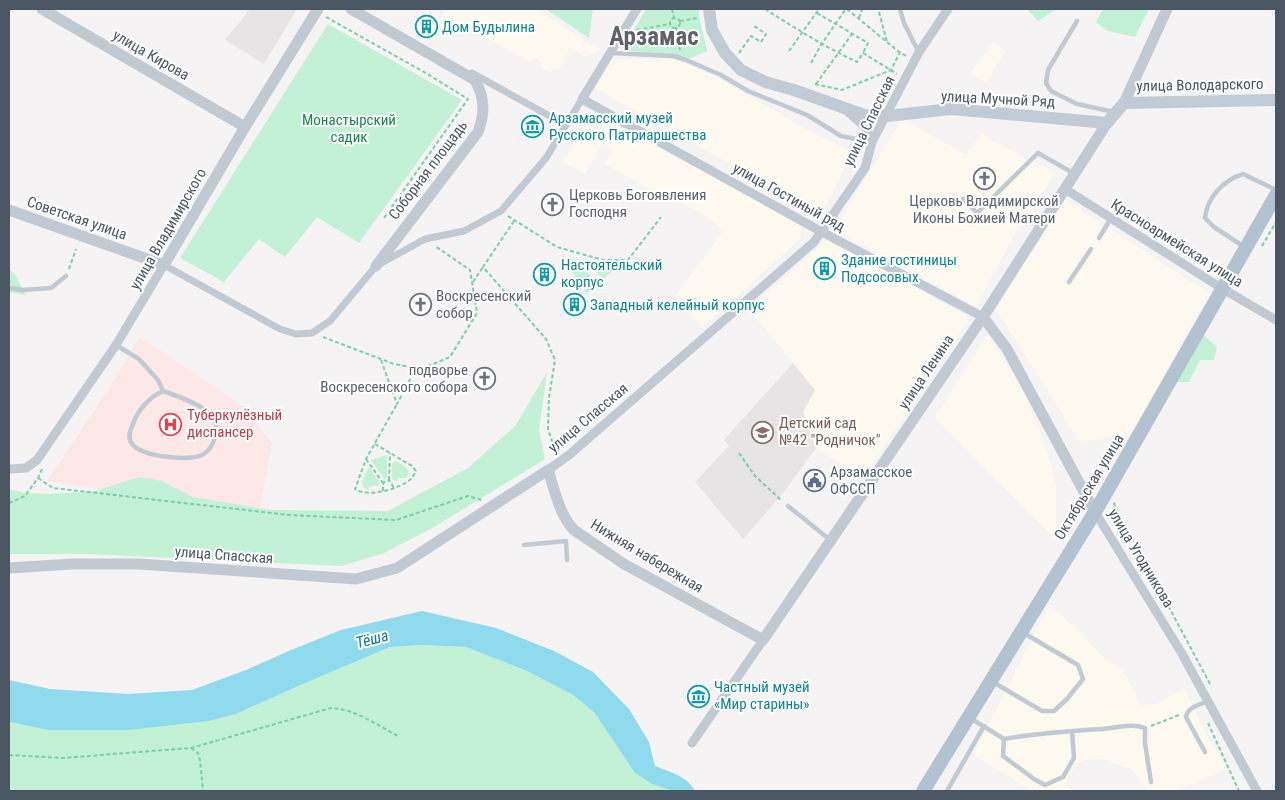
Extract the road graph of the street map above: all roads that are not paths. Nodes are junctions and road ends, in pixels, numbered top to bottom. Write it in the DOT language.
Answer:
graph roads {
  1 [pos="42,9"];
  2 [pos="351,9"];
  3 [pos="357,9"];
  4 [pos="637,9"];
  5 [pos="709,9"];
  6 [pos="900,9"];
  7 [pos="948,9"];
  8 [pos="1167,9"];
  9 [pos="322,13"];
  10 [pos="1077,21"];
  11 [pos="610,53"];
  12 [pos="917,56"];
  13 [pos="582,99"];
  14 [pos="1276,100"];
  15 [pos="830,103"];
  16 [pos="1120,108"];
  17 [pos="887,116"];
  18 [pos="1107,123"];
  19 [pos="566,126"];
  20 [pos="245,127"];
  21 [pos="872,142"];
  22 [pos="1074,174"];
  23 [pos="1065,189"];
  24 [pos="1276,190"];
  25 [pos="1276,195"];
  26 [pos="963,199"];
  27 [pos="9,210"];
  28 [pos="1111,218"];
  29 [pos="822,232"];
  30 [pos="1099,238"];
  31 [pos="1246,248"];
  32 [pos="1091,249"];
  33 [pos="164,265"];
  34 [pos="376,266"];
  35 [pos="66,276"];
  36 [pos="1069,282"];
  37 [pos="9,288"];
  38 [pos="1222,289"];
  39 [pos="983,317"];
  40 [pos="1276,320"];
  41 [pos="116,345"];
  42 [pos="163,392"];
  43 [pos="9,469"];
  44 [pos="548,470"];
  45 [pos="788,506"];
  46 [pos="1095,512"];
  47 [pos="574,530"];
  48 [pos="830,540"];
  49 [pos="566,541"];
  50 [pos="524,545"];
  51 [pos="567,560"];
  52 [pos="9,568"];
  53 [pos="1021,631"];
  54 [pos="763,640"];
  55 [pos="990,680"];
  56 [pos="1208,701"];
  57 [pos="968,716"];
  58 [pos="984,726"];
  59 [pos="1072,731"];
  60 [pos="1004,739"];
  61 [pos="692,743"];
  62 [pos="1205,752"];
  63 [pos="1151,782"];
  64 [pos="922,791"];
  65 [pos="947,791"];
  66 [pos="1257,791"];
  1 -- 20 [label="street, улица Кирова"];
  2 -- 34 [label="street, Соборная площадь"];
  3 -- 19 [label="street"];
  4 -- 11 [label="street"];
  5 -- 15 [label="main road, улица Мучной Ряд"];
  6 -- 12 [label="lane"];
  7 -- 12 [label="street, улица Спасская"];
  8 -- 16 [label="street, улица Ленина"];
  9 -- 20 [label="street, улица Владимирского"];
  10 -- 16 [label="lane"];
  11 -- 13 [label="street"];
  11 -- 21 [label="lane"];
  12 -- 17 [label="street, улица Спасская"];
  13 -- 19 [label="street, Соборная площадь"];
  13 -- 29 [label="street, улица Гостиный ряд"];
  14 -- 16 [label="main road, улица Володарского"];
  15 -- 17 [label="main road, улица Мучной Ряд"];
  15 -- 21 [label="street, улица Мучной Ряд"];
  16 -- 18 [label="main road, улица Ленина"];
  17 -- 18 [label="main road, улица Мучной Ряд"];
  17 -- 21 [label="street, улица Спасская"];
  18 -- 22 [label="street, улица Ленина"];
  19 -- 34 [label="street, Соборная площадь"];
  20 -- 33 [label="street, улица Владимирского"];
  21 -- 29 [label="street, улица Спасская"];
  22 -- 23 [label="street, улица Ленина"];
  22 -- 26 [label="lane"];
  23 -- 28 [label="street, Красноармейская улица"];
  23 -- 39 [label="street, улица Ленина"];
  24 -- 31 [label="lane"];
  25 -- 31 [label="main road, Октябрьская улица"];
  27 -- 33 [label="street, Советская улица"];
  28 -- 30 [label="lane"];
  28 -- 38 [label="street, Красноармейская улица"];
  29 -- 39 [label="street, улица Гостиный ряд"];
  29 -- 44 [label="street, улица Спасская"];
  31 -- 38 [label="main road, Октябрьская улица"];
  32 -- 36 [label="lane"];
  33 -- 34 [label="street, Соборная площадь"];
  33 -- 41 [label="street, улица Владимирского"];
  35 -- 37 [label="lane"];
  38 -- 40 [label="street, Красноармейская улица"];
  38 -- 46 [label="main road, Октябрьская улица"];
  39 -- 46 [label="street, улица Угодникова"];
  39 -- 48 [label="street, улица Ленина"];
  41 -- 42 [label="lane"];
  41 -- 43 [label="street, улица Владимирского"];
  42 -- 42 [label="lane"];
  44 -- 47 [label="street, Нижняя набережная"];
  44 -- 52 [label="street, улица Спасская"];
  45 -- 48 [label="lane"];
  46 -- 53 [label="main road, Октябрьская улица"];
  46 -- 56 [label="street, улица Угодникова"];
  47 -- 49 [label="lane"];
  47 -- 54 [label="street, Нижняя набережная"];
  48 -- 54 [label="street, улица Ленина"];
  49 -- 50 [label="lane"];
  49 -- 51 [label="lane"];
  53 -- 55 [label="main road, Октябрьская улица"];
  53 -- 55 [label="lane"];
  54 -- 61 [label="street, улица Ленина"];
  55 -- 57 [label="main road, Октябрьская улица"];
  56 -- 62 [label="lane"];
  56 -- 66 [label="street, улица Угодникова"];
  57 -- 58 [label="lane"];
  57 -- 64 [label="main road, Октябрьская улица"];
  58 -- 60 [label="lane"];
  58 -- 65 [label="lane"];
  59 -- 60 [label="lane"];
  59 -- 60 [label="lane"];
  59 -- 63 [label="lane"];
}
